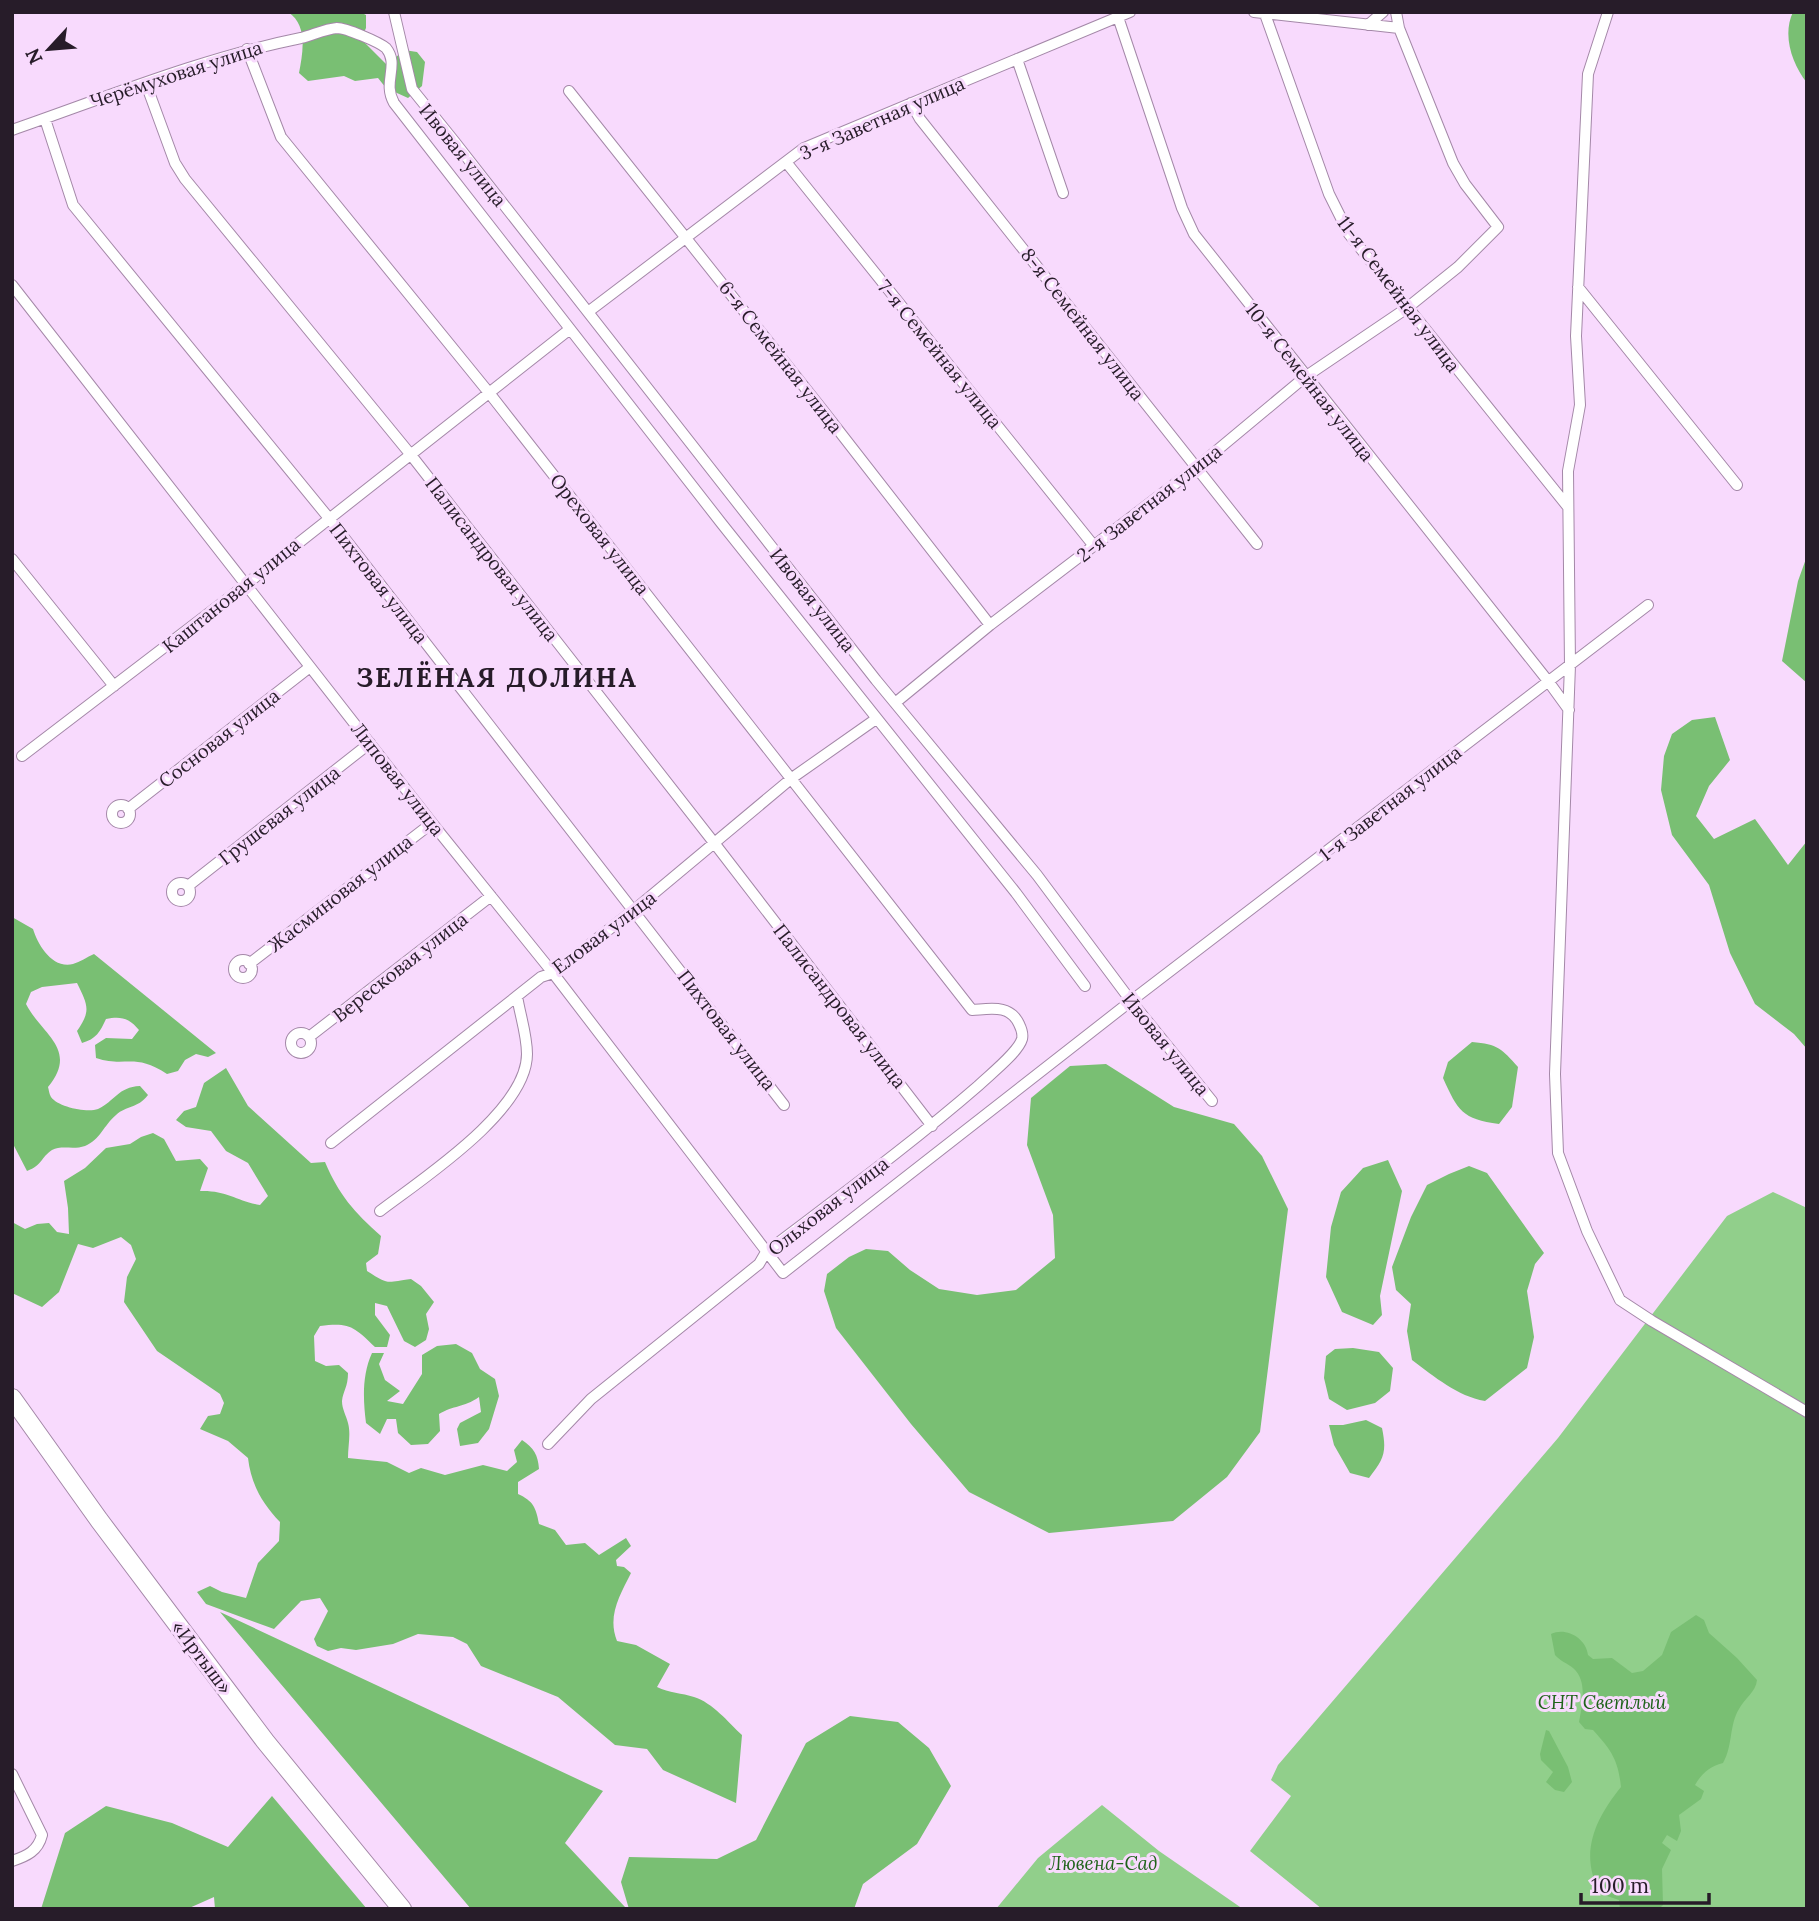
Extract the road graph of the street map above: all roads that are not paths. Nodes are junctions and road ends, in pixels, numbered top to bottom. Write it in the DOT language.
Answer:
graph roads {
  1 [pos="394,12"];
  2 [pos="1130,12"];
  3 [pos="1383,12"];
  4 [pos="1396,12"];
  5 [pos="1608,12"];
  6 [pos="1260,13"];
  7 [pos="1118,17"];
  8 [pos="1367,25"];
  9 [pos="1399,28"];
  10 [pos="343,29"];
  11 [pos="247,49"];
  12 [pos="1017,59"];
  13 [pos="146,84"];
  14 [pos="569,91"];
  15 [pos="911,103"];
  16 [pos="45,118"];
  17 [pos="12,130"];
  18 [pos="786,162"];
  19 [pos="1063,193"];
  20 [pos="685,236"];
  21 [pos="12,285"];
  22 [pos="1578,287"];
  23 [pos="1407,308"];
  24 [pos="588,312"];
  25 [pos="570,329"];
  26 [pos="1306,377"];
  27 [pos="490,394"];
  28 [pos="411,455"];
  29 [pos="1197,467"];
  30 [pos="1737,485"];
  31 [pos="1568,507"];
  32 [pos="328,517"];
  33 [pos="1258,544"];
  34 [pos="1094,546"];
  35 [pos="12,559"];
  36 [pos="245,583"];
  37 [pos="1648,605"];
  38 [pos="990,625"];
  39 [pos="1570,665"];
  40 [pos="310,667"];
  41 [pos="1548,681"];
  42 [pos="114,686"];
  43 [pos="895,703"];
  44 [pos="1569,710"];
  45 [pos="876,719"];
  46 [pos="370,743"];
  47 [pos="22,756"];
  48 [pos="792,778"];
  49 [pos="128,809"];
  50 [pos="432,823"];
  51 [pos="715,844"];
  52 [pos="188,887"];
  53 [pos="491,896"];
  54 [pos="634,910"];
  55 [pos="249,964"];
  56 [pos="553,973"];
  57 [pos="1085,986"];
  58 [pos="517,996"];
  59 [pos="1131,1000"];
  60 [pos="972,1010"];
  61 [pos="309,1037"];
  62 [pos="1212,1101"];
  63 [pos="784,1105"];
  64 [pos="932,1126"];
  65 [pos="331,1143"];
  66 [pos="380,1211"];
  67 [pos="766,1252"];
  68 [pos="783,1273"];
  69 [pos="12,1398"];
  70 [pos="1807,1412"];
  71 [pos="548,1444"];
  72 [pos="12,1773"];
  73 [pos="12,1861"];
  74 [pos="402,1909"];
  1 -- 24 [label="street, Ивовая улица"];
  2 -- 7 [label="street, 3-я Заветная улица"];
  3 -- 8 [label="street"];
  4 -- 9 [label="street"];
  5 -- 22 [label="street"];
  6 -- 8 [label="street"];
  6 -- 23 [label="street, 11-я Семейная улица"];
  7 -- 12 [label="street, 3-я Заветная улица"];
  7 -- 26 [label="street, 10-я Семейная улица"];
  8 -- 9 [label="street"];
  9 -- 23 [label="street, 2-я Заветная улица"];
  10 -- 11 [label="street, Черёмуховая улица"];
  10 -- 25 [label="street, Ивовая улица"];
  11 -- 13 [label="street, Черёмуховая улица"];
  11 -- 27 [label="street, Ореховая улица"];
  12 -- 15 [label="street, 3-я Заветная улица"];
  12 -- 19 [label="street"];
  13 -- 16 [label="street, Черёмуховая улица"];
  13 -- 28 [label="street, Палисандровая улица"];
  14 -- 20 [label="street, 6-я Семейная улица"];
  15 -- 18 [label="street, 3-я Заветная улица"];
  15 -- 29 [label="street, 8-я Семейная улица"];
  16 -- 17 [label="street, Черёмуховая улица"];
  16 -- 32 [label="street, Пихтовая улица"];
  18 -- 20 [label="street, 3-я Заветная улица"];
  18 -- 34 [label="street, 7-я Семейная улица"];
  20 -- 24 [label="street, 3-я Заветная улица"];
  20 -- 38 [label="street, 6-я Семейная улица"];
  21 -- 36 [label="street, Липовая улица"];
  22 -- 30 [label="street"];
  22 -- 31 [label="street"];
  23 -- 26 [label="street, 2-я Заветная улица"];
  23 -- 31 [label="street, 11-я Семейная улица"];
  24 -- 43 [label="street, Ивовая улица"];
  25 -- 27 [label="street, Каштановая улица"];
  25 -- 45 [label="street, Ивовая улица"];
  26 -- 29 [label="street, 2-я Заветная улица"];
  26 -- 41 [label="street, 10-я Семейная улица"];
  27 -- 28 [label="street, Каштановая улица"];
  27 -- 48 [label="street, Ореховая улица"];
  28 -- 32 [label="street, Каштановая улица"];
  28 -- 51 [label="street, Палисандровая улица"];
  29 -- 33 [label="street, 8-я Семейная улица"];
  29 -- 34 [label="street, 2-я Заветная улица"];
  31 -- 39 [label="street"];
  32 -- 36 [label="street, Каштановая улица"];
  32 -- 54 [label="street, Пихтовая улица"];
  34 -- 38 [label="street, 2-я Заветная улица"];
  35 -- 42 [label="street"];
  36 -- 40 [label="street, Липовая улица"];
  36 -- 42 [label="street, Каштановая улица"];
  37 -- 39 [label="street, 1-я Заветная улица"];
  38 -- 43 [label="street, 2-я Заветная улица"];
  39 -- 41 [label="street, 1-я Заветная улица"];
  39 -- 44 [label="street"];
  40 -- 46 [label="street, Липовая улица"];
  40 -- 49 [label="street, Сосновая улица"];
  41 -- 44 [label="street, 10-я Семейная улица"];
  41 -- 59 [label="street, 1-я Заветная улица"];
  42 -- 47 [label="street, Каштановая улица"];
  43 -- 59 [label="street, Ивовая улица"];
  44 -- 70 [label="street"];
  45 -- 48 [label="street, Еловая улица"];
  45 -- 57 [label="street, Ивовая улица"];
  46 -- 50 [label="street, Липовая улица"];
  46 -- 52 [label="street, Грушевая улица"];
  48 -- 51 [label="street, Еловая улица"];
  48 -- 60 [label="street, Ореховая улица"];
  50 -- 53 [label="street, Липовая улица"];
  50 -- 55 [label="street, Жасминовая улица"];
  51 -- 54 [label="street, Еловая улица"];
  51 -- 64 [label="street, Палисандровая улица"];
  53 -- 56 [label="street, Липовая улица"];
  53 -- 61 [label="street, Вересковая улица"];
  54 -- 56 [label="street, Еловая улица"];
  54 -- 63 [label="street, Пихтовая улица"];
  56 -- 58 [label="street, Еловая улица"];
  56 -- 67 [label="street, Липовая улица"];
  58 -- 65 [label="street, Еловая улица"];
  58 -- 66 [label="street"];
  59 -- 62 [label="street, Ивовая улица"];
  59 -- 68 [label="street, 1-я Заветная улица"];
  60 -- 64 [label="street, Ольховая улица"];
  64 -- 67 [label="street, Ольховая улица"];
  67 -- 68 [label="street, Липовая улица"];
  67 -- 71 [label="street, Ольховая улица"];
  69 -- 74 [label="highway, «Иртыш»"];
  72 -- 73 [label="street"];
}
